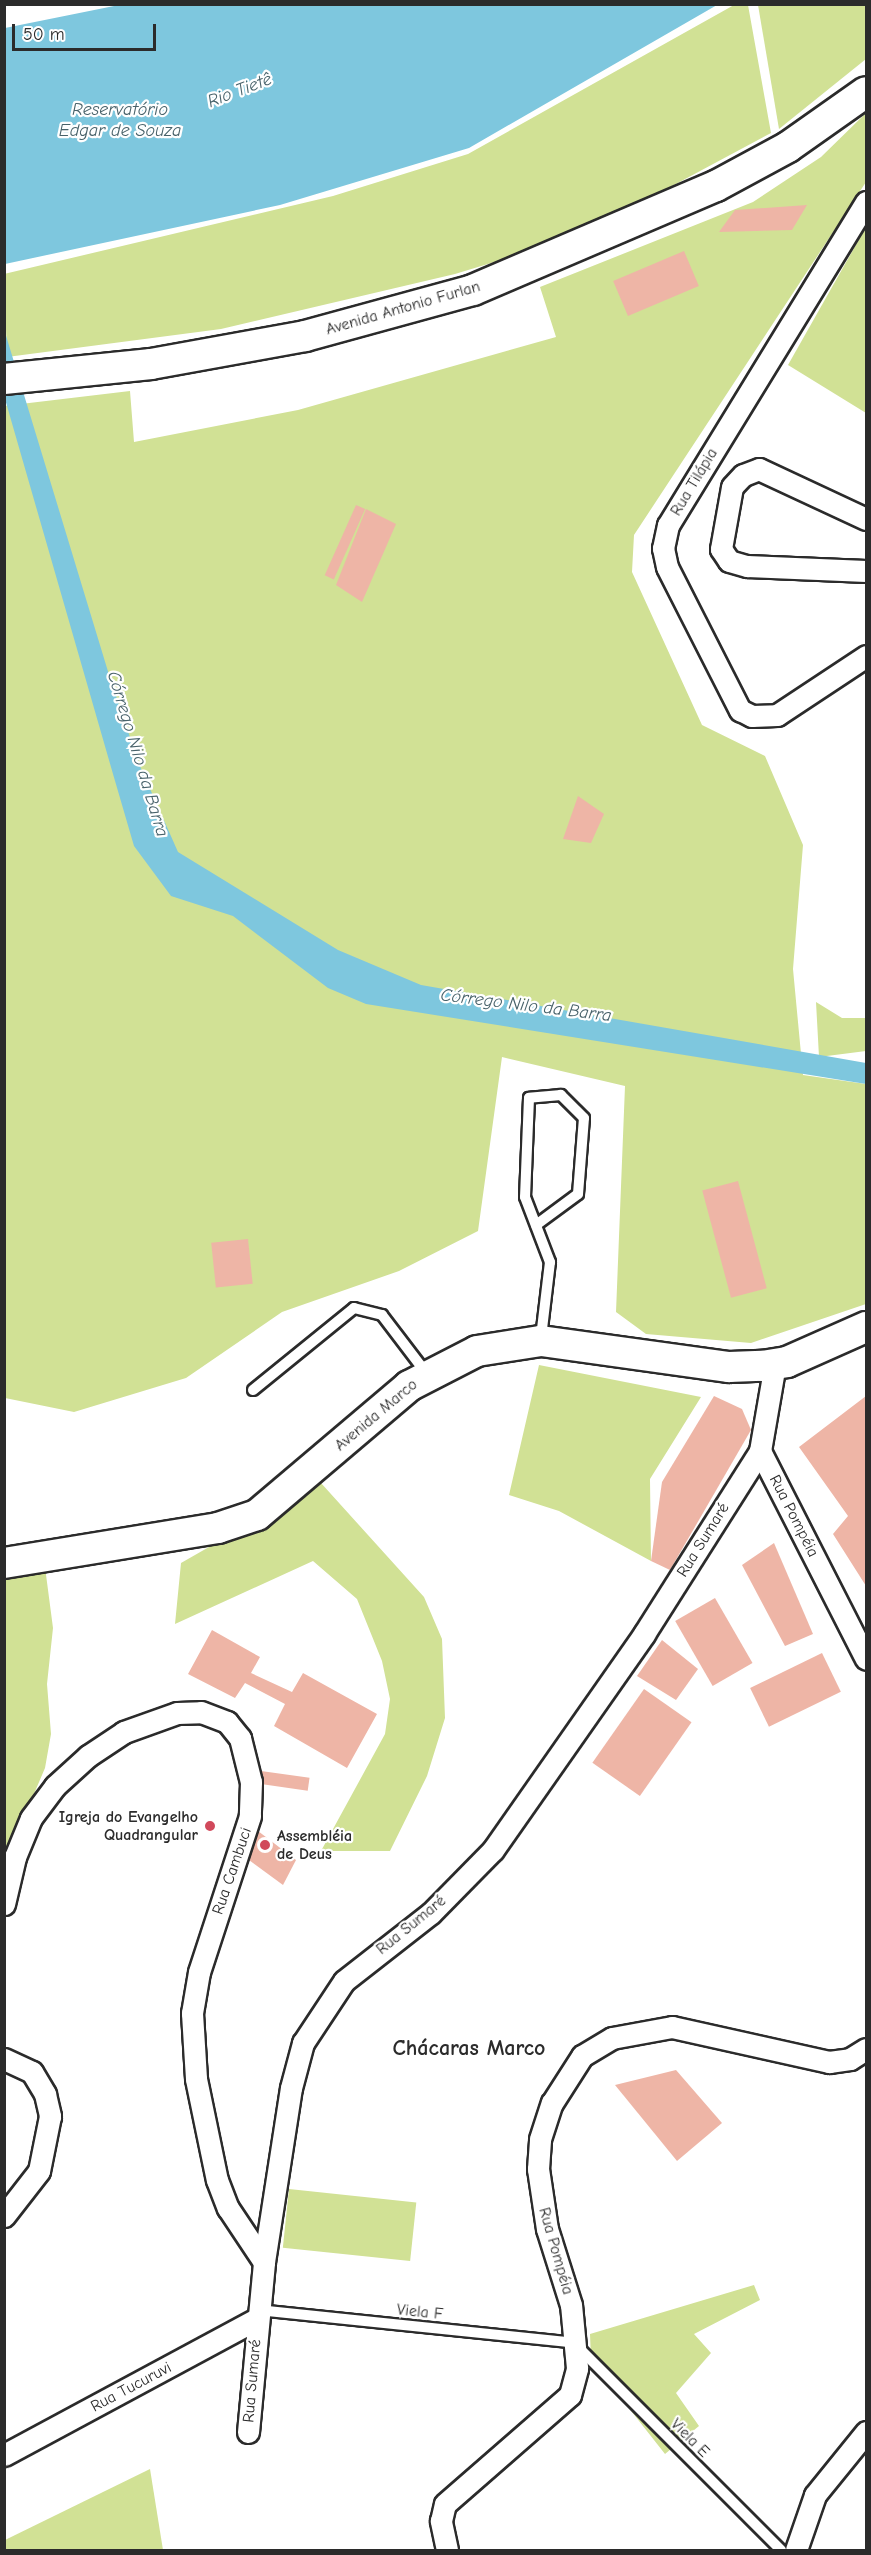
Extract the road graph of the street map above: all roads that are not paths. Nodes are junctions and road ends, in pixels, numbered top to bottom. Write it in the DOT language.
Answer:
graph roads {
  1 [pos="867,92"];
  2 [pos="867,202"];
  3 [pos="4,379"];
  4 [pos="867,519"];
  5 [pos="867,571"];
  6 [pos="867,656"];
  7 [pos="536,1225"];
  8 [pos="867,1327"];
  9 [pos="541,1341"];
  10 [pos="776,1364"];
  11 [pos="427,1374"];
  12 [pos="253,1390"];
  13 [pos="760,1451"];
  14 [pos="4,1563"];
  15 [pos="867,1659"];
  16 [pos="4,1904"];
  17 [pos="867,2049"];
  18 [pos="4,2059"];
  19 [pos="4,2216"];
  20 [pos="264,2262"];
  21 [pos="258,2314"];
  22 [pos="578,2345"];
  23 [pos="248,2432"];
  24 [pos="867,2432"];
  25 [pos="4,2455"];
  26 [pos="447,2550"];
  27 [pos="781,2550"];
  28 [pos="796,2550"];
  1 -- 3 [label="main road, Avenida Antonio Furlan"];
  2 -- 6 [label="street, Rua Tilápia"];
  4 -- 5 [label="street"];
  7 -- 7 [label="lane"];
  7 -- 9 [label="lane"];
  8 -- 10 [label="main road, Avenida Marco"];
  9 -- 10 [label="main road, Avenida Marco"];
  9 -- 11 [label="main road, Avenida Marco"];
  10 -- 13 [label="street"];
  11 -- 12 [label="lane"];
  11 -- 14 [label="main road, Avenida Marco"];
  13 -- 15 [label="street, Rua Pompéia"];
  13 -- 20 [label="street, Rua Sumaré"];
  16 -- 20 [label="street, Rua Cambuci"];
  17 -- 22 [label="street, Rua Pompéia"];
  18 -- 19 [label="street"];
  20 -- 21 [label="street, Rua Sumaré"];
  21 -- 22 [label="lane, Viela F"];
  21 -- 23 [label="street, Rua Sumaré"];
  21 -- 25 [label="street, Rua Tucuruvi"];
  22 -- 26 [label="street, Rua Pompéia"];
  22 -- 27 [label="lane, Viela E"];
  24 -- 28 [label="street"];
}
